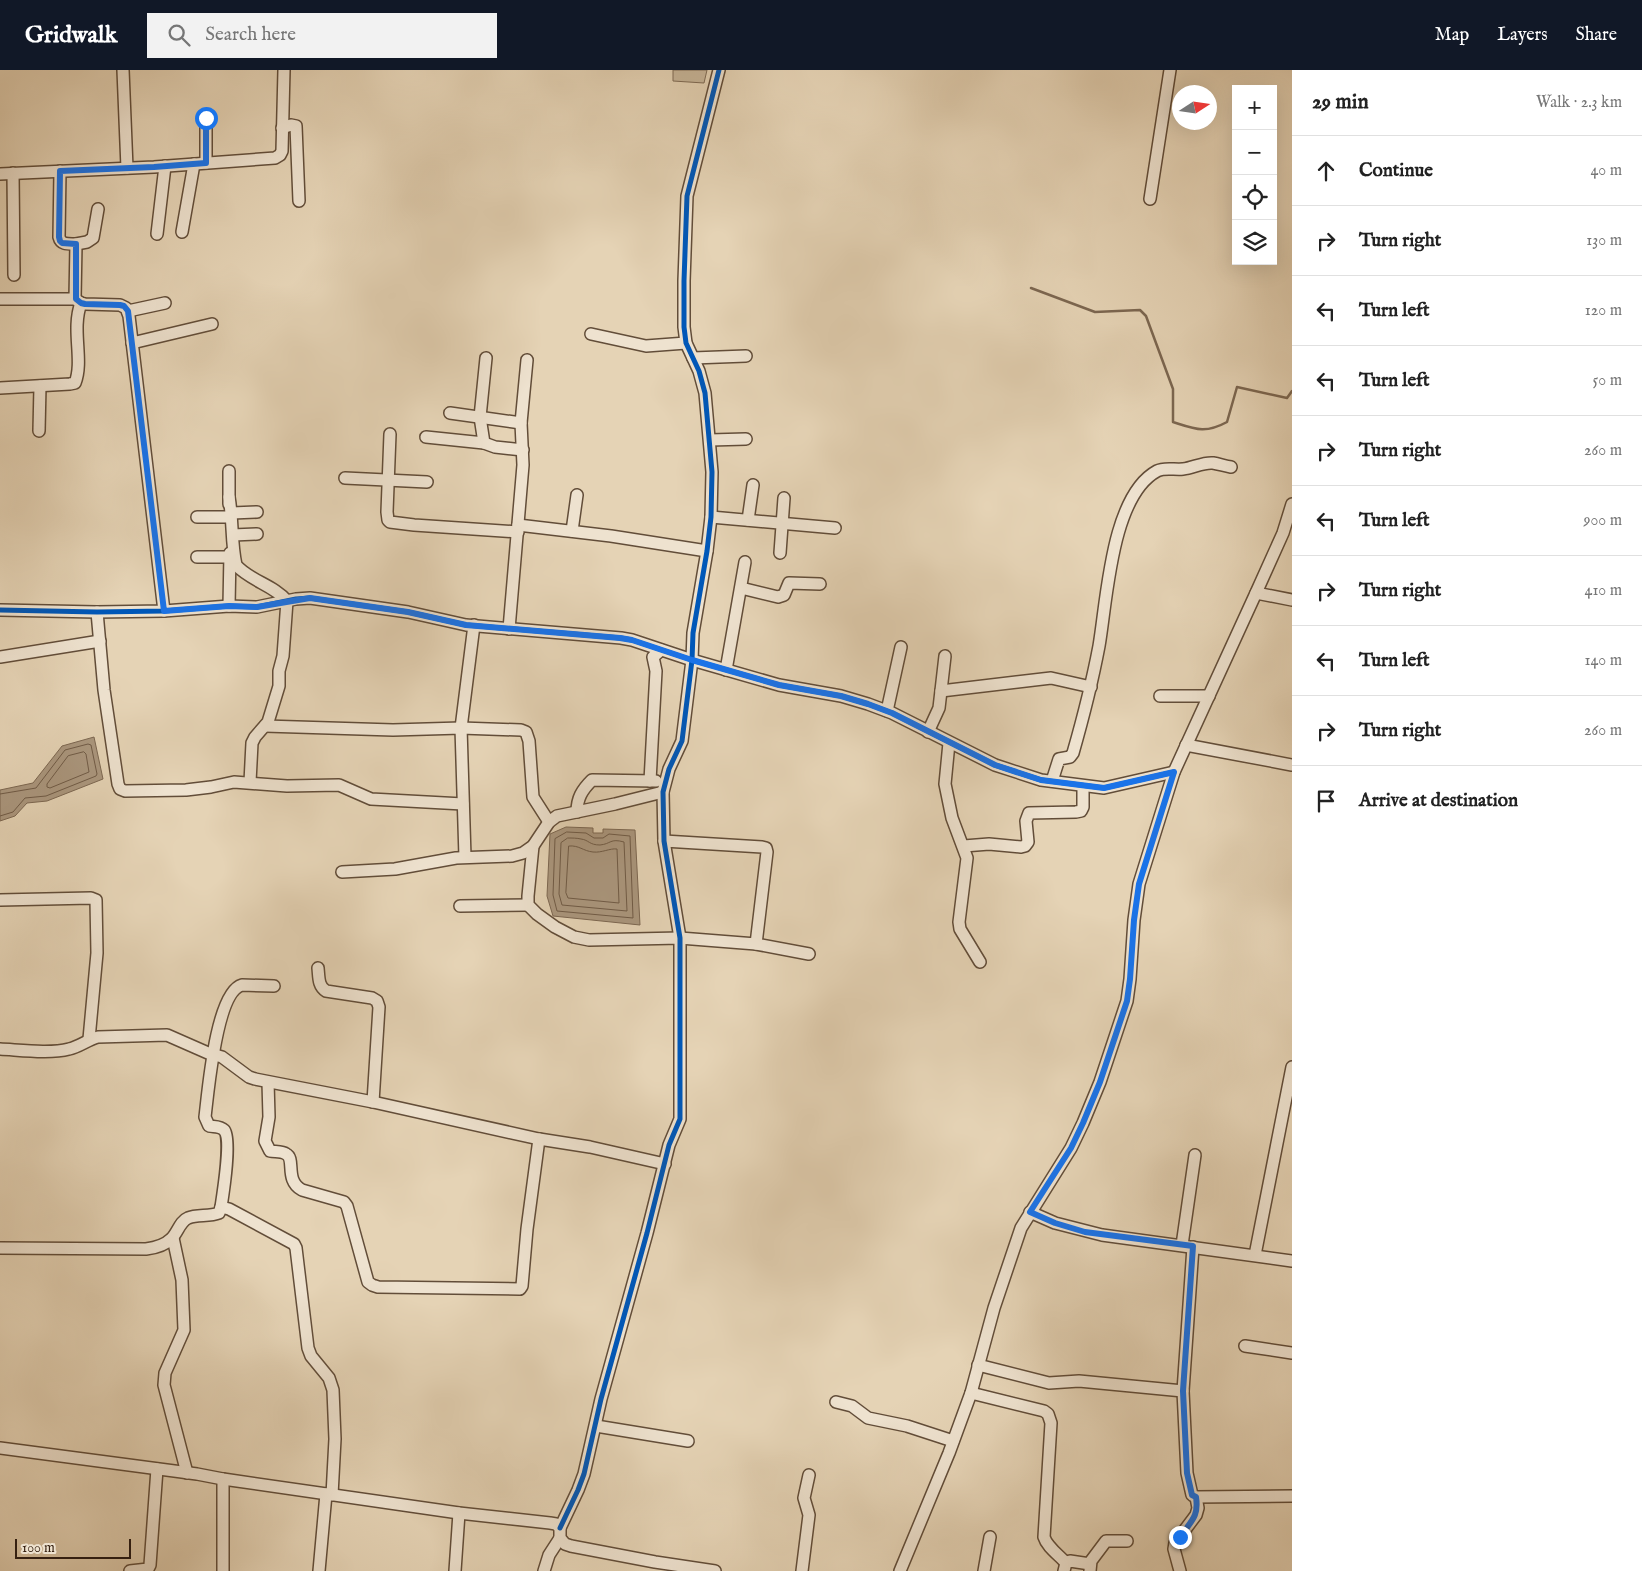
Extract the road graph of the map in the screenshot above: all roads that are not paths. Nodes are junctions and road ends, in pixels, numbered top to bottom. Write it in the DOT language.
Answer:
graph roads {
  1 [pos="123,70"];
  2 [pos="284,70"];
  3 [pos="719,70"];
  4 [pos="1170,70"];
  5 [pos="206,118"];
  6 [pos="282,128"];
  7 [pos="206,163"];
  8 [pos="194,164"];
  9 [pos="166,166"];
  10 [pos="127,168"];
  11 [pos="60,171"];
  12 [pos="13,173"];
  13 [pos="0,174"];
  14 [pos="1150,199"];
  15 [pos="299,201"];
  16 [pos="98,209"];
  17 [pos="182,232"];
  18 [pos="157,234"];
  19 [pos="76,244"];
  20 [pos="14,275"];
  21 [pos="0,299"];
  22 [pos="78,301"];
  23 [pos="165,303"];
  24 [pos="128,311"];
  25 [pos="212,324"];
  26 [pos="591,334"];
  27 [pos="686,343"];
  28 [pos="132,344"];
  29 [pos="746,356"];
  30 [pos="486,358"];
  31 [pos="693,358"];
  32 [pos="527,360"];
  33 [pos="40,386"];
  34 [pos="0,388"];
  35 [pos="450,413"];
  36 [pos="480,417"];
  37 [pos="521,423"];
  38 [pos="39,431"];
  39 [pos="390,434"];
  40 [pos="426,437"];
  41 [pos="746,439"];
  42 [pos="710,440"];
  43 [pos="484,443"];
  44 [pos="523,450"];
  45 [pos="1231,467"];
  46 [pos="229,471"];
  47 [pos="345,478"];
  48 [pos="388,479"];
  49 [pos="427,482"];
  50 [pos="753,484"];
  51 [pos="578,495"];
  52 [pos="784,498"];
  53 [pos="1292,504"];
  54 [pos="256,512"];
  55 [pos="231,515"];
  56 [pos="197,517"];
  57 [pos="711,518"];
  58 [pos="748,520"];
  59 [pos="782,523"];
  60 [pos="835,528"];
  61 [pos="518,529"];
  62 [pos="572,531"];
  63 [pos="257,534"];
  64 [pos="233,535"];
  65 [pos="707,551"];
  66 [pos="780,553"];
  67 [pos="197,557"];
  68 [pos="230,557"];
  69 [pos="745,562"];
  70 [pos="820,584"];
  71 [pos="740,588"];
  72 [pos="1256,593"];
  73 [pos="1292,600"];
  74 [pos="287,601"];
  75 [pos="229,606"];
  76 [pos="0,610"];
  77 [pos="164,611"];
  78 [pos="97,612"];
  79 [pos="474,626"];
  80 [pos="509,629"];
  81 [pos="100,642"];
  82 [pos="901,646"];
  83 [pos="661,650"];
  84 [pos="945,656"];
  85 [pos="0,657"];
  86 [pos="692,660"];
  87 [pos="726,670"];
  88 [pos="1090,687"];
  89 [pos="941,692"];
  90 [pos="1160,696"];
  91 [pos="1208,696"];
  92 [pos="886,711"];
  93 [pos="265,726"];
  94 [pos="461,728"];
  95 [pos="928,732"];
  96 [pos="949,743"];
  97 [pos="1186,744"];
  98 [pos="1292,766"];
  99 [pos="1174,772"];
  100 [pos="650,781"];
  101 [pos="1052,781"];
  102 [pos="250,782"];
  103 [pos="1083,786"];
  104 [pos="664,787"];
  105 [pos="463,804"];
  106 [pos="578,812"];
  107 [pos="549,822"];
  108 [pos="664,841"];
  109 [pos="533,846"];
  110 [pos="964,846"];
  111 [pos="465,858"];
  112 [pos="342,872"];
  113 [pos="0,900"];
  114 [pos="528,905"];
  115 [pos="460,906"];
  116 [pos="680,938"];
  117 [pos="756,944"];
  118 [pos="808,954"];
  119 [pos="980,962"];
  120 [pos="318,968"];
  121 [pos="274,986"];
  122 [pos="89,1039"];
  123 [pos="0,1049"];
  124 [pos="212,1054"];
  125 [pos="1292,1067"];
  126 [pos="268,1082"];
  127 [pos="373,1102"];
  128 [pos="539,1138"];
  129 [pos="1195,1155"];
  130 [pos="665,1164"];
  131 [pos="221,1207"];
  132 [pos="1030,1212"];
  133 [pos="173,1238"];
  134 [pos="1188,1246"];
  135 [pos="0,1248"];
  136 [pos="1255,1254"];
  137 [pos="1292,1260"];
  138 [pos="1245,1346"];
  139 [pos="1292,1353"];
  140 [pos="978,1365"];
  141 [pos="1183,1391"];
  142 [pos="971,1393"];
  143 [pos="836,1402"];
  144 [pos="596,1426"];
  145 [pos="954,1441"];
  146 [pos="688,1442"];
  147 [pos="0,1448"];
  148 [pos="157,1469"];
  149 [pos="187,1472"];
  150 [pos="809,1475"];
  151 [pos="223,1479"];
  152 [pos="329,1494"];
  153 [pos="1292,1496"];
  154 [pos="1196,1497"];
  155 [pos="459,1513"];
  156 [pos="560,1533"];
  157 [pos="990,1537"];
  158 [pos="1127,1541"];
  159 [pos="665,1567"];
  160 [pos="1065,1567"];
  161 [pos="1090,1567"];
  162 [pos="130,1571"];
  163 [pos="223,1571"];
  164 [pos="319,1571"];
  165 [pos="455,1571"];
  166 [pos="544,1571"];
  167 [pos="715,1571"];
  168 [pos="802,1571"];
  169 [pos="900,1571"];
  170 [pos="984,1571"];
  171 [pos="1180,1571"];
  1 -- 10 [label="street"];
  2 -- 6 [label="street"];
  3 -- 27 [label="street"];
  4 -- 14 [label="street"];
  5 -- 7 [label="street"];
  6 -- 7 [label="street"];
  6 -- 15 [label="street"];
  7 -- 8 [label="street"];
  8 -- 9 [label="street"];
  8 -- 17 [label="street"];
  9 -- 10 [label="street"];
  9 -- 18 [label="street"];
  10 -- 11 [label="street"];
  11 -- 12 [label="street"];
  11 -- 19 [label="street"];
  12 -- 13 [label="street"];
  12 -- 20 [label="street"];
  16 -- 19 [label="street"];
  19 -- 22 [label="street"];
  21 -- 22 [label="street"];
  22 -- 24 [label="street"];
  22 -- 33 [label="street"];
  23 -- 24 [label="street"];
  24 -- 28 [label="street"];
  25 -- 28 [label="street"];
  26 -- 27 [label="street"];
  27 -- 31 [label="street"];
  28 -- 77 [label="street"];
  29 -- 31 [label="street"];
  30 -- 36 [label="street"];
  31 -- 42 [label="street"];
  32 -- 37 [label="street"];
  33 -- 34 [label="street"];
  33 -- 38 [label="street"];
  35 -- 36 [label="street"];
  36 -- 37 [label="street"];
  36 -- 43 [label="street"];
  37 -- 44 [label="street"];
  39 -- 48 [label="street"];
  40 -- 43 [label="street"];
  41 -- 42 [label="street"];
  42 -- 57 [label="street"];
  43 -- 44 [label="street"];
  44 -- 61 [label="street"];
  45 -- 88 [label="street"];
  46 -- 55 [label="street"];
  47 -- 48 [label="street"];
  48 -- 49 [label="street"];
  48 -- 61 [label="street"];
  50 -- 58 [label="street"];
  51 -- 62 [label="street"];
  52 -- 59 [label="street"];
  53 -- 72 [label="street"];
  54 -- 55 [label="street"];
  55 -- 56 [label="street"];
  55 -- 64 [label="street"];
  55 -- 68 [label="street"];
  57 -- 58 [label="street"];
  57 -- 65 [label="street"];
  58 -- 59 [label="street"];
  59 -- 60 [label="street"];
  59 -- 66 [label="street"];
  61 -- 62 [label="street"];
  61 -- 80 [label="street"];
  62 -- 65 [label="street"];
  63 -- 64 [label="street"];
  64 -- 74 [label="street"];
  65 -- 86 [label="street"];
  67 -- 68 [label="street"];
  68 -- 75 [label="street"];
  69 -- 71 [label="street"];
  70 -- 71 [label="street"];
  71 -- 87 [label="street"];
  72 -- 73 [label="street"];
  72 -- 91 [label="street"];
  74 -- 75 [label="street"];
  74 -- 79 [label="street"];
  74 -- 93 [label="street"];
  75 -- 77 [label="street"];
  76 -- 78 [label="street"];
  77 -- 78 [label="street"];
  78 -- 81 [label="street"];
  79 -- 80 [label="street"];
  79 -- 94 [label="street"];
  80 -- 83 [label="street"];
  81 -- 85 [label="street"];
  81 -- 102 [label="street"];
  82 -- 92 [label="street"];
  83 -- 86 [label="street"];
  83 -- 100 [label="street"];
  84 -- 89 [label="street"];
  86 -- 87 [label="street"];
  86 -- 104 [label="street"];
  87 -- 92 [label="street"];
  88 -- 89 [label="street"];
  88 -- 101 [label="street"];
  89 -- 95 [label="street"];
  90 -- 91 [label="street"];
  91 -- 97 [label="street"];
  92 -- 95 [label="street"];
  93 -- 94 [label="street"];
  93 -- 102 [label="street"];
  94 -- 105 [label="street"];
  94 -- 107 [label="street"];
  95 -- 96 [label="street"];
  96 -- 101 [label="street"];
  96 -- 110 [label="street"];
  97 -- 98 [label="street"];
  97 -- 99 [label="street"];
  99 -- 103 [label="street"];
  99 -- 132 [label="street"];
  100 -- 104 [label="street"];
  100 -- 106 [label="street"];
  101 -- 103 [label="street"];
  102 -- 105 [label="street"];
  103 -- 110 [label="street"];
  104 -- 106 [label="street"];
  104 -- 108 [label="street"];
  105 -- 111 [label="street"];
  106 -- 107 [label="street"];
  107 -- 109 [label="street"];
  108 -- 116 [label="street"];
  108 -- 117 [label="street"];
  109 -- 111 [label="street"];
  109 -- 114 [label="street"];
  110 -- 119 [label="street"];
  111 -- 112 [label="street"];
  113 -- 122 [label="street"];
  114 -- 115 [label="street"];
  114 -- 116 [label="street"];
  116 -- 117 [label="street"];
  116 -- 130 [label="street"];
  117 -- 118 [label="street"];
  120 -- 127 [label="street"];
  121 -- 124 [label="street"];
  122 -- 123 [label="street"];
  122 -- 124 [label="street"];
  124 -- 126 [label="street"];
  124 -- 131 [label="street"];
  125 -- 136 [label="street"];
  126 -- 127 [label="street"];
  126 -- 128 [label="street"];
  127 -- 128 [label="street"];
  128 -- 130 [label="street"];
  129 -- 134 [label="street"];
  130 -- 144 [label="street"];
  131 -- 133 [label="street"];
  131 -- 152 [label="street"];
  132 -- 134 [label="street"];
  132 -- 140 [label="street"];
  133 -- 135 [label="street"];
  133 -- 149 [label="street"];
  134 -- 136 [label="street"];
  134 -- 141 [label="street"];
  136 -- 137 [label="street"];
  138 -- 139 [label="street"];
  140 -- 141 [label="street"];
  140 -- 142 [label="street"];
  141 -- 154 [label="street"];
  142 -- 145 [label="street"];
  142 -- 160 [label="street"];
  143 -- 145 [label="street"];
  144 -- 146 [label="street"];
  144 -- 156 [label="street"];
  145 -- 169 [label="street"];
  147 -- 148 [label="street"];
  148 -- 149 [label="street"];
  148 -- 162 [label="street"];
  149 -- 151 [label="street"];
  150 -- 168 [label="street"];
  151 -- 152 [label="street"];
  151 -- 163 [label="street"];
  152 -- 155 [label="street"];
  152 -- 164 [label="street"];
  153 -- 154 [label="street"];
  154 -- 171 [label="street"];
  155 -- 156 [label="street"];
  155 -- 165 [label="street"];
  156 -- 159 [label="street"];
  156 -- 166 [label="street"];
  157 -- 170 [label="street"];
  158 -- 161 [label="street"];
  159 -- 167 [label="street"];
  160 -- 161 [label="street"];
}
